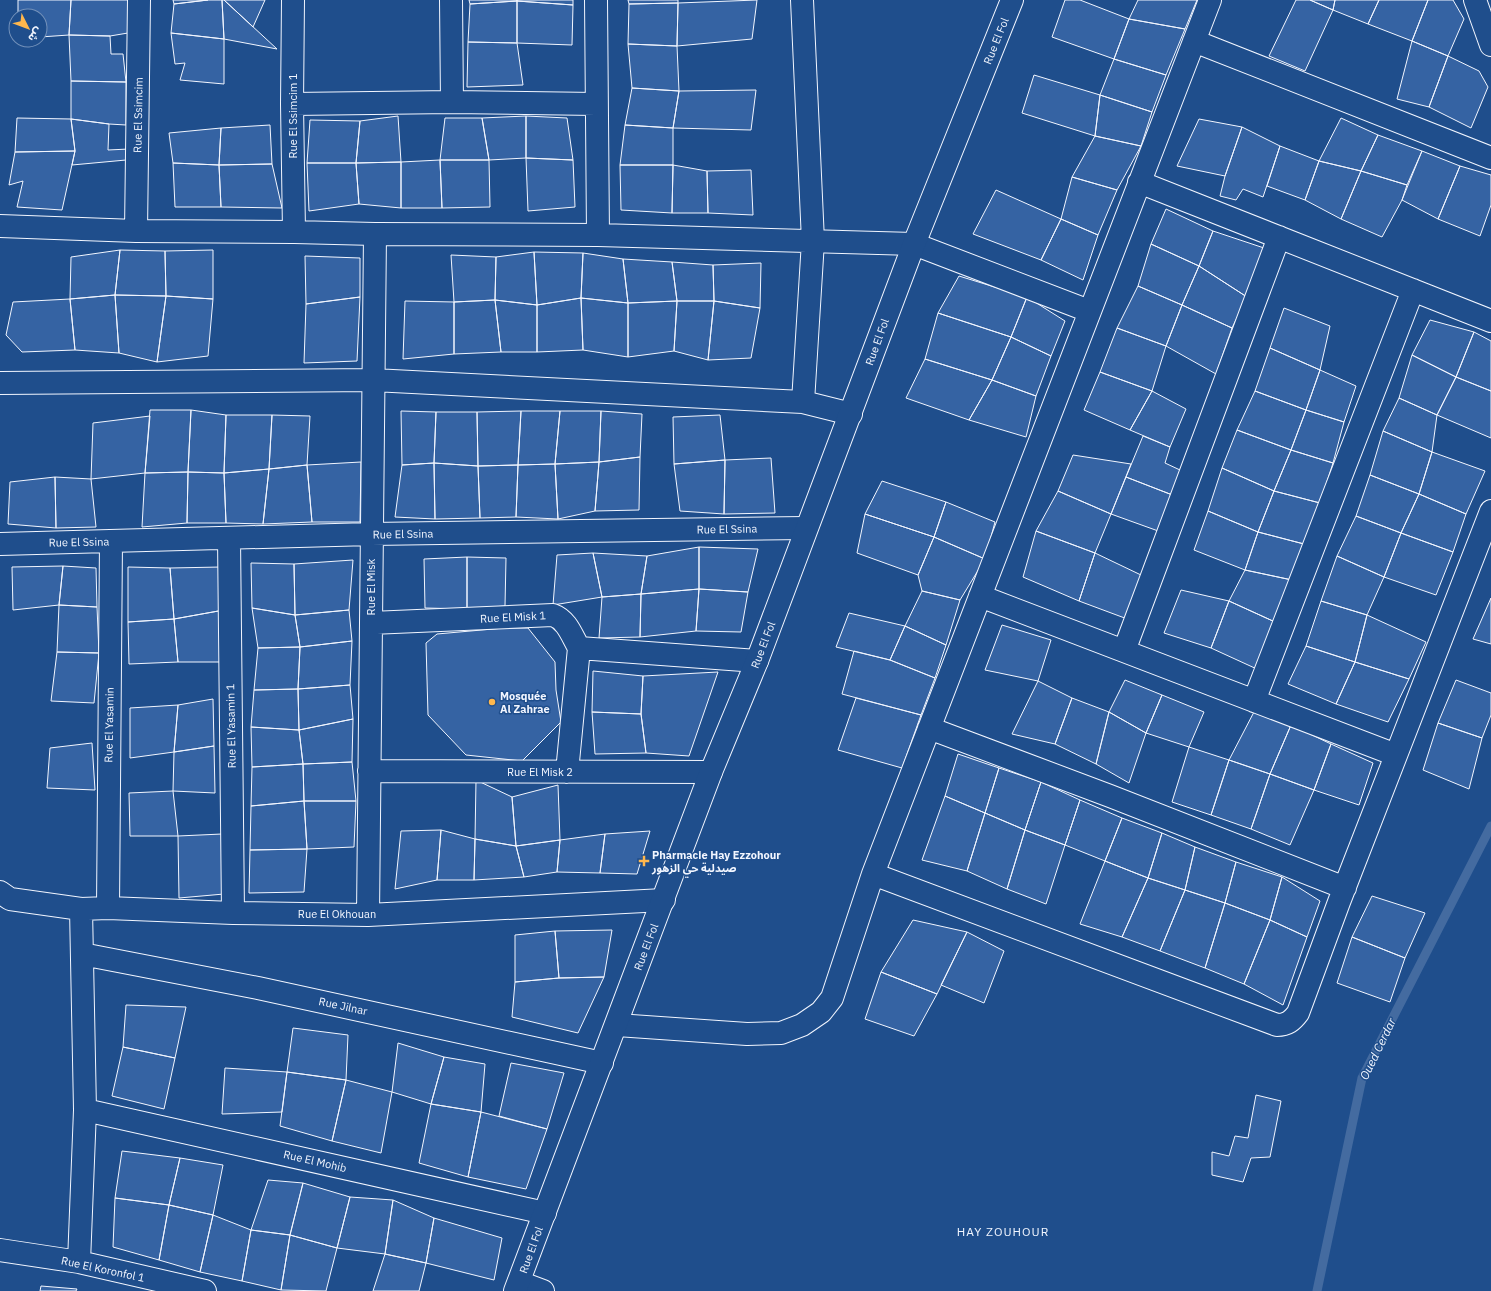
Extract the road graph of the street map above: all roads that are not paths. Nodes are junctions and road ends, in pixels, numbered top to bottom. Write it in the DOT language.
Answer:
graph roads {
  1 [pos="139,0"];
  2 [pos="293,0"];
  3 [pos="451,0"];
  4 [pos="596,0"];
  5 [pos="802,0"];
  6 [pos="1012,0"];
  7 [pos="1210,0"];
  8 [pos="1475,0"];
  9 [pos="1194,41"];
  10 [pos="1491,45"];
  11 [pos="452,102"];
  12 [pos="292,104"];
  13 [pos="596,104"];
  14 [pos="1491,158"];
  15 [pos="1139,182"];
  16 [pos="0,226"];
  17 [pos="136,231"];
  18 [pos="294,232"];
  19 [pos="374,234"];
  20 [pos="598,235"];
  21 [pos="1279,237"];
  22 [pos="813,241"];
  23 [pos="914,244"];
  24 [pos="1413,290"];
  25 [pos="1089,311"];
  26 [pos="1491,321"];
  27 [pos="372,380"];
  28 [pos="0,383"];
  29 [pos="802,402"];
  30 [pos="850,414"];
  31 [pos="1491,512"];
  32 [pos="806,528"];
  33 [pos="371,534"];
  34 [pos="229,538"];
  35 [pos="111,541"];
  36 [pos="0,544"];
  37 [pos="980,596"];
  38 [pos="371,623"];
  39 [pos="579,648"];
  40 [pos="1124,651"];
  41 [pos="757,661"];
  42 [pos="1254,701"];
  43 [pos="929,728"];
  44 [pos="1396,755"];
  45 [pos="369,772"];
  46 [pos="567,772"];
  47 [pos="712,772"];
  48 [pos="873,874"];
  49 [pos="1345,888"];
  50 [pos="5,896"];
  51 [pos="664,900"];
  52 [pos="108,908"];
  53 [pos="81,909"];
  54 [pos="233,913"];
  55 [pos="368,915"];
  56 [pos="82,954"];
  57 [pos="617,1025"];
  58 [pos="602,1063"];
  59 [pos="85,1110"];
  60 [pos="545,1213"];
  61 [pos="0,1250"];
  62 [pos="79,1262"];
  63 [pos="517,1286"];
  64 [pos="204,1291"];
  65 [pos="543,1291"];
  1 -- 17 [label="street, Rue El Ssimcim"];
  2 -- 12 [label="street, Rue El Ssimcim 1"];
  3 -- 11 [label="street"];
  4 -- 13 [label="street"];
  5 -- 22 [label="street"];
  6 -- 23 [label="street, Rue El Fol"];
  7 -- 9 [label="street"];
  8 -- 10 [label="street"];
  9 -- 14 [label="street"];
  9 -- 15 [label="street"];
  11 -- 12 [label="street"];
  11 -- 13 [label="street"];
  12 -- 18 [label="street, Rue El Ssimcim 1"];
  13 -- 20 [label="street"];
  15 -- 21 [label="street"];
  15 -- 25 [label="street"];
  16 -- 17 [label="street"];
  17 -- 18 [label="street"];
  18 -- 19 [label="street"];
  19 -- 20 [label="street"];
  19 -- 27 [label="street, Rue El Misk"];
  20 -- 22 [label="street"];
  21 -- 24 [label="street"];
  21 -- 40 [label="street"];
  22 -- 23 [label="street"];
  22 -- 29 [label="street"];
  23 -- 25 [label="street"];
  23 -- 30 [label="street, Rue El Fol"];
  24 -- 26 [label="street"];
  24 -- 42 [label="street"];
  25 -- 37 [label="street"];
  27 -- 28 [label="street"];
  27 -- 29 [label="street"];
  27 -- 33 [label="street, Rue El Misk"];
  29 -- 30 [label="street"];
  30 -- 32 [label="street, Rue El Fol"];
  31 -- 44 [label="street"];
  32 -- 33 [label="street, Rue El Ssina"];
  32 -- 41 [label="street, Rue El Fol"];
  33 -- 34 [label="street, Rue El Ssina"];
  33 -- 38 [label="street, Rue El Misk"];
  34 -- 35 [label="street, Rue El Ssina"];
  34 -- 54 [label="street, Rue El Yasamin 1"];
  35 -- 36 [label="street, Rue El Ssina"];
  35 -- 52 [label="street, Rue El Yasamin"];
  37 -- 40 [label="street"];
  37 -- 43 [label="street"];
  38 -- 39 [label="street, Rue El Misk 1"];
  38 -- 45 [label="street, Rue El Misk"];
  39 -- 41 [label="street"];
  39 -- 46 [label="street"];
  40 -- 42 [label="street"];
  41 -- 47 [label="street, Rue El Fol"];
  42 -- 44 [label="street"];
  43 -- 48 [label="street"];
  43 -- 49 [label="street"];
  44 -- 49 [label="street"];
  45 -- 46 [label="street, Rue El Misk 2"];
  45 -- 55 [label="street, Rue El Misk"];
  46 -- 47 [label="street, Rue El Misk 2"];
  47 -- 51 [label="street, Rue El Fol"];
  48 -- 49 [label="street"];
  48 -- 57 [label="street"];
  50 -- 53 [label="street, Rue El Okhouan"];
  51 -- 55 [label="street, Rue El Okhouan"];
  51 -- 57 [label="street, Rue El Fol"];
  52 -- 53 [label="street, Rue El Okhouan"];
  52 -- 54 [label="street, Rue El Okhouan"];
  53 -- 56 [label="street"];
  54 -- 55 [label="street, Rue El Okhouan"];
  56 -- 58 [label="street, Rue Jilnar"];
  56 -- 59 [label="street"];
  57 -- 58 [label="street, Rue El Fol"];
  58 -- 60 [label="street, Rue El Fol"];
  59 -- 60 [label="street, Rue El Mohib"];
  59 -- 62 [label="street"];
  60 -- 63 [label="street, Rue El Fol"];
  61 -- 62 [label="street, Rue El Koronfol 1"];
  62 -- 64 [label="street, Rue El Koronfol 1"];
  63 -- 65 [label="street"];
}
